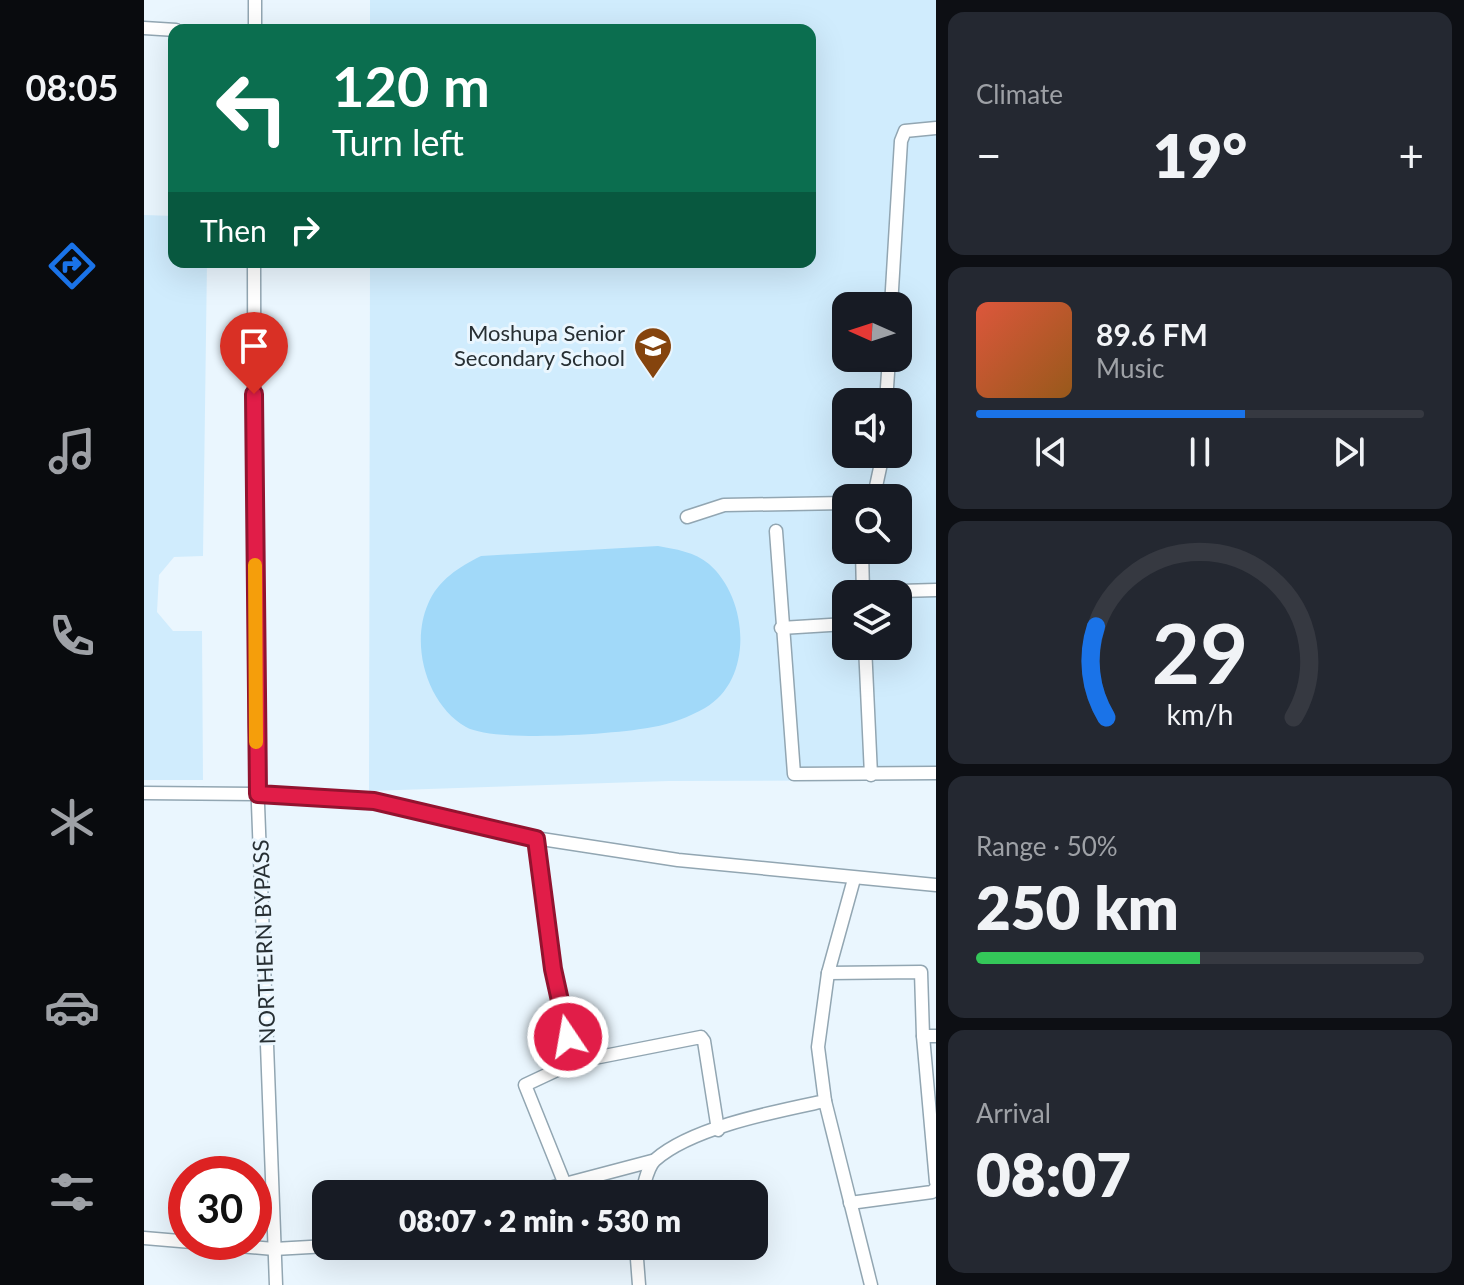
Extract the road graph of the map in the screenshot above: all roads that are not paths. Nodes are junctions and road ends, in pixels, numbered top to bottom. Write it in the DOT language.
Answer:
graph roads {
  1 [pos="255,0"];
  2 [pos="255,24"];
  3 [pos="144,28"];
  4 [pos="168,30"];
  5 [pos="936,128"];
  6 [pos="254,268"];
  7 [pos="892,292"];
  8 [pos="832,503"];
  9 [pos="687,517"];
  10 [pos="776,531"];
  11 [pos="936,590"];
  12 [pos="912,591"];
  13 [pos="832,625"];
  14 [pos="781,628"];
  15 [pos="866,660"];
  16 [pos="936,773"];
  17 [pos="871,775"];
  18 [pos="144,793"];
  19 [pos="258,794"];
  20 [pos="536,839"];
  21 [pos="854,879"];
  22 [pos="936,885"];
  23 [pos="828,973"];
  24 [pos="930,1036"];
  25 [pos="574,1062"];
  26 [pos="825,1101"];
  27 [pos="933,1124"];
  28 [pos="718,1130"];
  29 [pos="652,1161"];
  30 [pos="563,1180"];
  31 [pos="589,1180"];
  32 [pos="646,1180"];
  33 [pos="936,1185"];
  34 [pos="850,1203"];
  35 [pos="144,1238"];
  36 [pos="312,1247"];
  37 [pos="274,1249"];
  38 [pos="637,1260"];
  39 [pos="276,1285"];
  40 [pos="639,1285"];
  41 [pos="871,1285"];
  1 -- 2 [label="street"];
  3 -- 4 [label="street"];
  5 -- 7 [label="street"];
  6 -- 19 [label="street, NORTHERN BYPASS"];
  8 -- 9 [label="street"];
  10 -- 14 [label="street"];
  11 -- 12 [label="street"];
  13 -- 14 [label="street"];
  14 -- 17 [label="street"];
  15 -- 17 [label="street"];
  16 -- 17 [label="street"];
  18 -- 19 [label="street"];
  19 -- 20 [label="street"];
  19 -- 37 [label="street, NORTHERN BYPASS"];
  20 -- 21 [label="street"];
  20 -- 25 [label="street"];
  21 -- 22 [label="street"];
  21 -- 23 [label="street"];
  23 -- 24 [label="street"];
  23 -- 26 [label="street"];
  24 -- 27 [label="street"];
  25 -- 28 [label="street"];
  25 -- 30 [label="street"];
  26 -- 28 [label="street"];
  26 -- 34 [label="street"];
  27 -- 33 [label="street"];
  28 -- 29 [label="street"];
  29 -- 31 [label="street"];
  29 -- 32 [label="street"];
  33 -- 34 [label="street"];
  34 -- 41 [label="street"];
  35 -- 37 [label="street"];
  36 -- 37 [label="street"];
  37 -- 39 [label="street, NORTHERN BYPASS"];
  38 -- 40 [label="street"];
}
